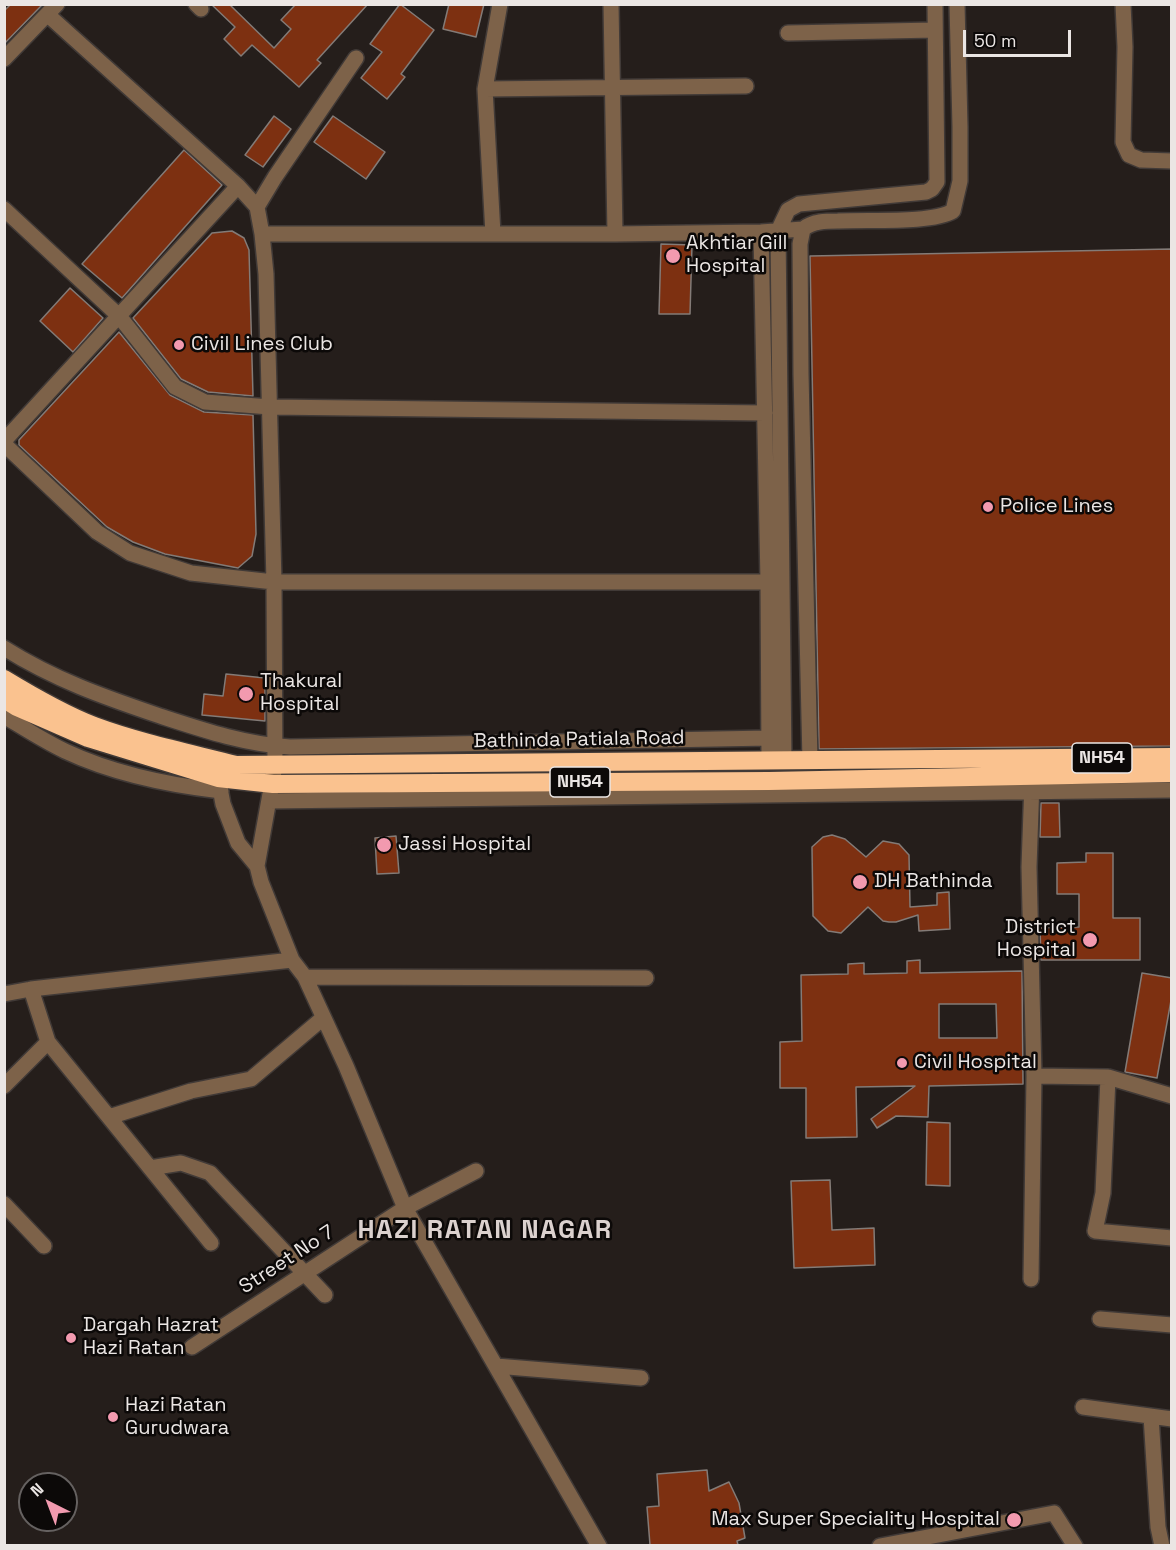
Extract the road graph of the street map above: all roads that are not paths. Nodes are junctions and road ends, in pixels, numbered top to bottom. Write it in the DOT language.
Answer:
graph roads {
  1 [pos="500,4"];
  2 [pos="611,4"];
  3 [pos="935,4"];
  4 [pos="957,4"];
  5 [pos="1123,4"];
  6 [pos="52,10"];
  7 [pos="935,30"];
  8 [pos="788,33"];
  9 [pos="6,54"];
  10 [pos="356,58"];
  11 [pos="746,86"];
  12 [pos="612,88"];
  13 [pos="485,89"];
  14 [pos="1172,161"];
  15 [pos="238,186"];
  16 [pos="257,207"];
  17 [pos="4,209"];
  18 [pos="803,229"];
  19 [pos="778,231"];
  20 [pos="761,232"];
  21 [pos="262,234"];
  22 [pos="493,234"];
  23 [pos="615,234"];
  24 [pos="119,316"];
  25 [pos="270,407"];
  26 [pos="765,413"];
  27 [pos="4,442"];
  28 [pos="274,582"];
  29 [pos="768,582"];
  30 [pos="4,648"];
  31 [pos="4,679"];
  32 [pos="4,699"];
  33 [pos="4,716"];
  34 [pos="776,736"];
  35 [pos="810,736"];
  36 [pos="275,746"];
  37 [pos="1172,757"];
  38 [pos="214,759"];
  39 [pos="810,760"];
  40 [pos="777,761"];
  41 [pos="1172,773"];
  42 [pos="220,784"];
  43 [pos="272,784"];
  44 [pos="1032,784"];
  45 [pos="1172,790"];
  46 [pos="257,867"];
  47 [pos="292,960"];
  48 [pos="305,977"];
  49 [pos="646,978"];
  50 [pos="31,989"];
  51 [pos="4,994"];
  52 [pos="323,1017"];
  53 [pos="48,1042"];
  54 [pos="1034,1076"];
  55 [pos="1108,1077"];
  56 [pos="4,1086"];
  57 [pos="1172,1096"];
  58 [pos="109,1117"];
  59 [pos="150,1168"];
  60 [pos="476,1171"];
  61 [pos="4,1204"];
  62 [pos="405,1208"];
  63 [pos="1172,1238"];
  64 [pos="211,1244"];
  65 [pos="44,1246"];
  66 [pos="305,1273"];
  67 [pos="1031,1279"];
  68 [pos="325,1295"];
  69 [pos="1100,1319"];
  70 [pos="1172,1325"];
  71 [pos="192,1347"];
  72 [pos="496,1366"];
  73 [pos="641,1378"];
  74 [pos="1083,1407"];
  75 [pos="1151,1416"];
  76 [pos="1172,1419"];
  77 [pos="599,1545"];
  78 [pos="880,1545"];
  79 [pos="1075,1545"];
  80 [pos="1162,1545"];
  1 -- 13 [label="street"];
  2 -- 12 [label="street"];
  3 -- 7 [label="street"];
  4 -- 18 [label="street"];
  5 -- 14 [label="street"];
  6 -- 9 [label="street"];
  6 -- 15 [label="street"];
  7 -- 8 [label="street"];
  7 -- 19 [label="street"];
  10 -- 16 [label="street"];
  11 -- 12 [label="street"];
  12 -- 13 [label="street"];
  12 -- 23 [label="street"];
  13 -- 22 [label="street"];
  15 -- 16 [label="street"];
  15 -- 24 [label="street"];
  16 -- 21 [label="street"];
  17 -- 24 [label="street"];
  18 -- 19 [label="street"];
  18 -- 35 [label="street"];
  19 -- 20 [label="street"];
  19 -- 34 [label="street"];
  20 -- 23 [label="street"];
  20 -- 26 [label="street"];
  21 -- 22 [label="street"];
  21 -- 25 [label="street"];
  22 -- 23 [label="street"];
  24 -- 25 [label="street"];
  24 -- 27 [label="street"];
  25 -- 26 [label="street"];
  25 -- 28 [label="street"];
  26 -- 29 [label="street"];
  27 -- 28 [label="street"];
  28 -- 29 [label="street"];
  28 -- 36 [label="street"];
  29 -- 34 [label="street"];
  30 -- 36 [label="street"];
  31 -- 38 [label="highway, Bathinda Patiala Road / NH54"];
  32 -- 42 [label="highway, NH54"];
  33 -- 42 [label="street"];
  34 -- 35 [label="street"];
  34 -- 36 [label="street"];
  34 -- 40 [label="street"];
  35 -- 39 [label="street"];
  36 -- 43 [label="street"];
  37 -- 39 [label="highway, Bathinda Patiala Road / NH54"];
  38 -- 42 [label="street"];
  38 -- 43 [label="highway, Bathinda Patiala Road / NH54"];
  39 -- 40 [label="highway, Bathinda Patiala Road / NH54"];
  40 -- 43 [label="highway, Bathinda Patiala Road / NH54"];
  41 -- 44 [label="highway, NH54"];
  42 -- 43 [label="highway, NH54"];
  42 -- 46 [label="street"];
  43 -- 44 [label="highway, NH54"];
  43 -- 46 [label="street"];
  44 -- 45 [label="street"];
  44 -- 54 [label="street"];
  46 -- 47 [label="street"];
  47 -- 48 [label="street"];
  47 -- 50 [label="street"];
  48 -- 49 [label="street"];
  48 -- 52 [label="street"];
  50 -- 51 [label="street"];
  50 -- 53 [label="street"];
  52 -- 58 [label="street"];
  52 -- 62 [label="street"];
  53 -- 56 [label="street"];
  53 -- 58 [label="street"];
  54 -- 55 [label="street"];
  54 -- 67 [label="street"];
  55 -- 57 [label="street"];
  55 -- 63 [label="street"];
  58 -- 59 [label="street"];
  59 -- 64 [label="street"];
  59 -- 66 [label="street"];
  60 -- 62 [label="street, Street No 7"];
  61 -- 65 [label="street"];
  62 -- 66 [label="street, Street No 7"];
  62 -- 72 [label="street"];
  66 -- 68 [label="street"];
  66 -- 71 [label="street, Street No 7"];
  69 -- 70 [label="street"];
  72 -- 73 [label="street"];
  72 -- 77 [label="street"];
  74 -- 75 [label="street"];
  75 -- 76 [label="street"];
  75 -- 80 [label="street"];
  78 -- 79 [label="street"];
}
